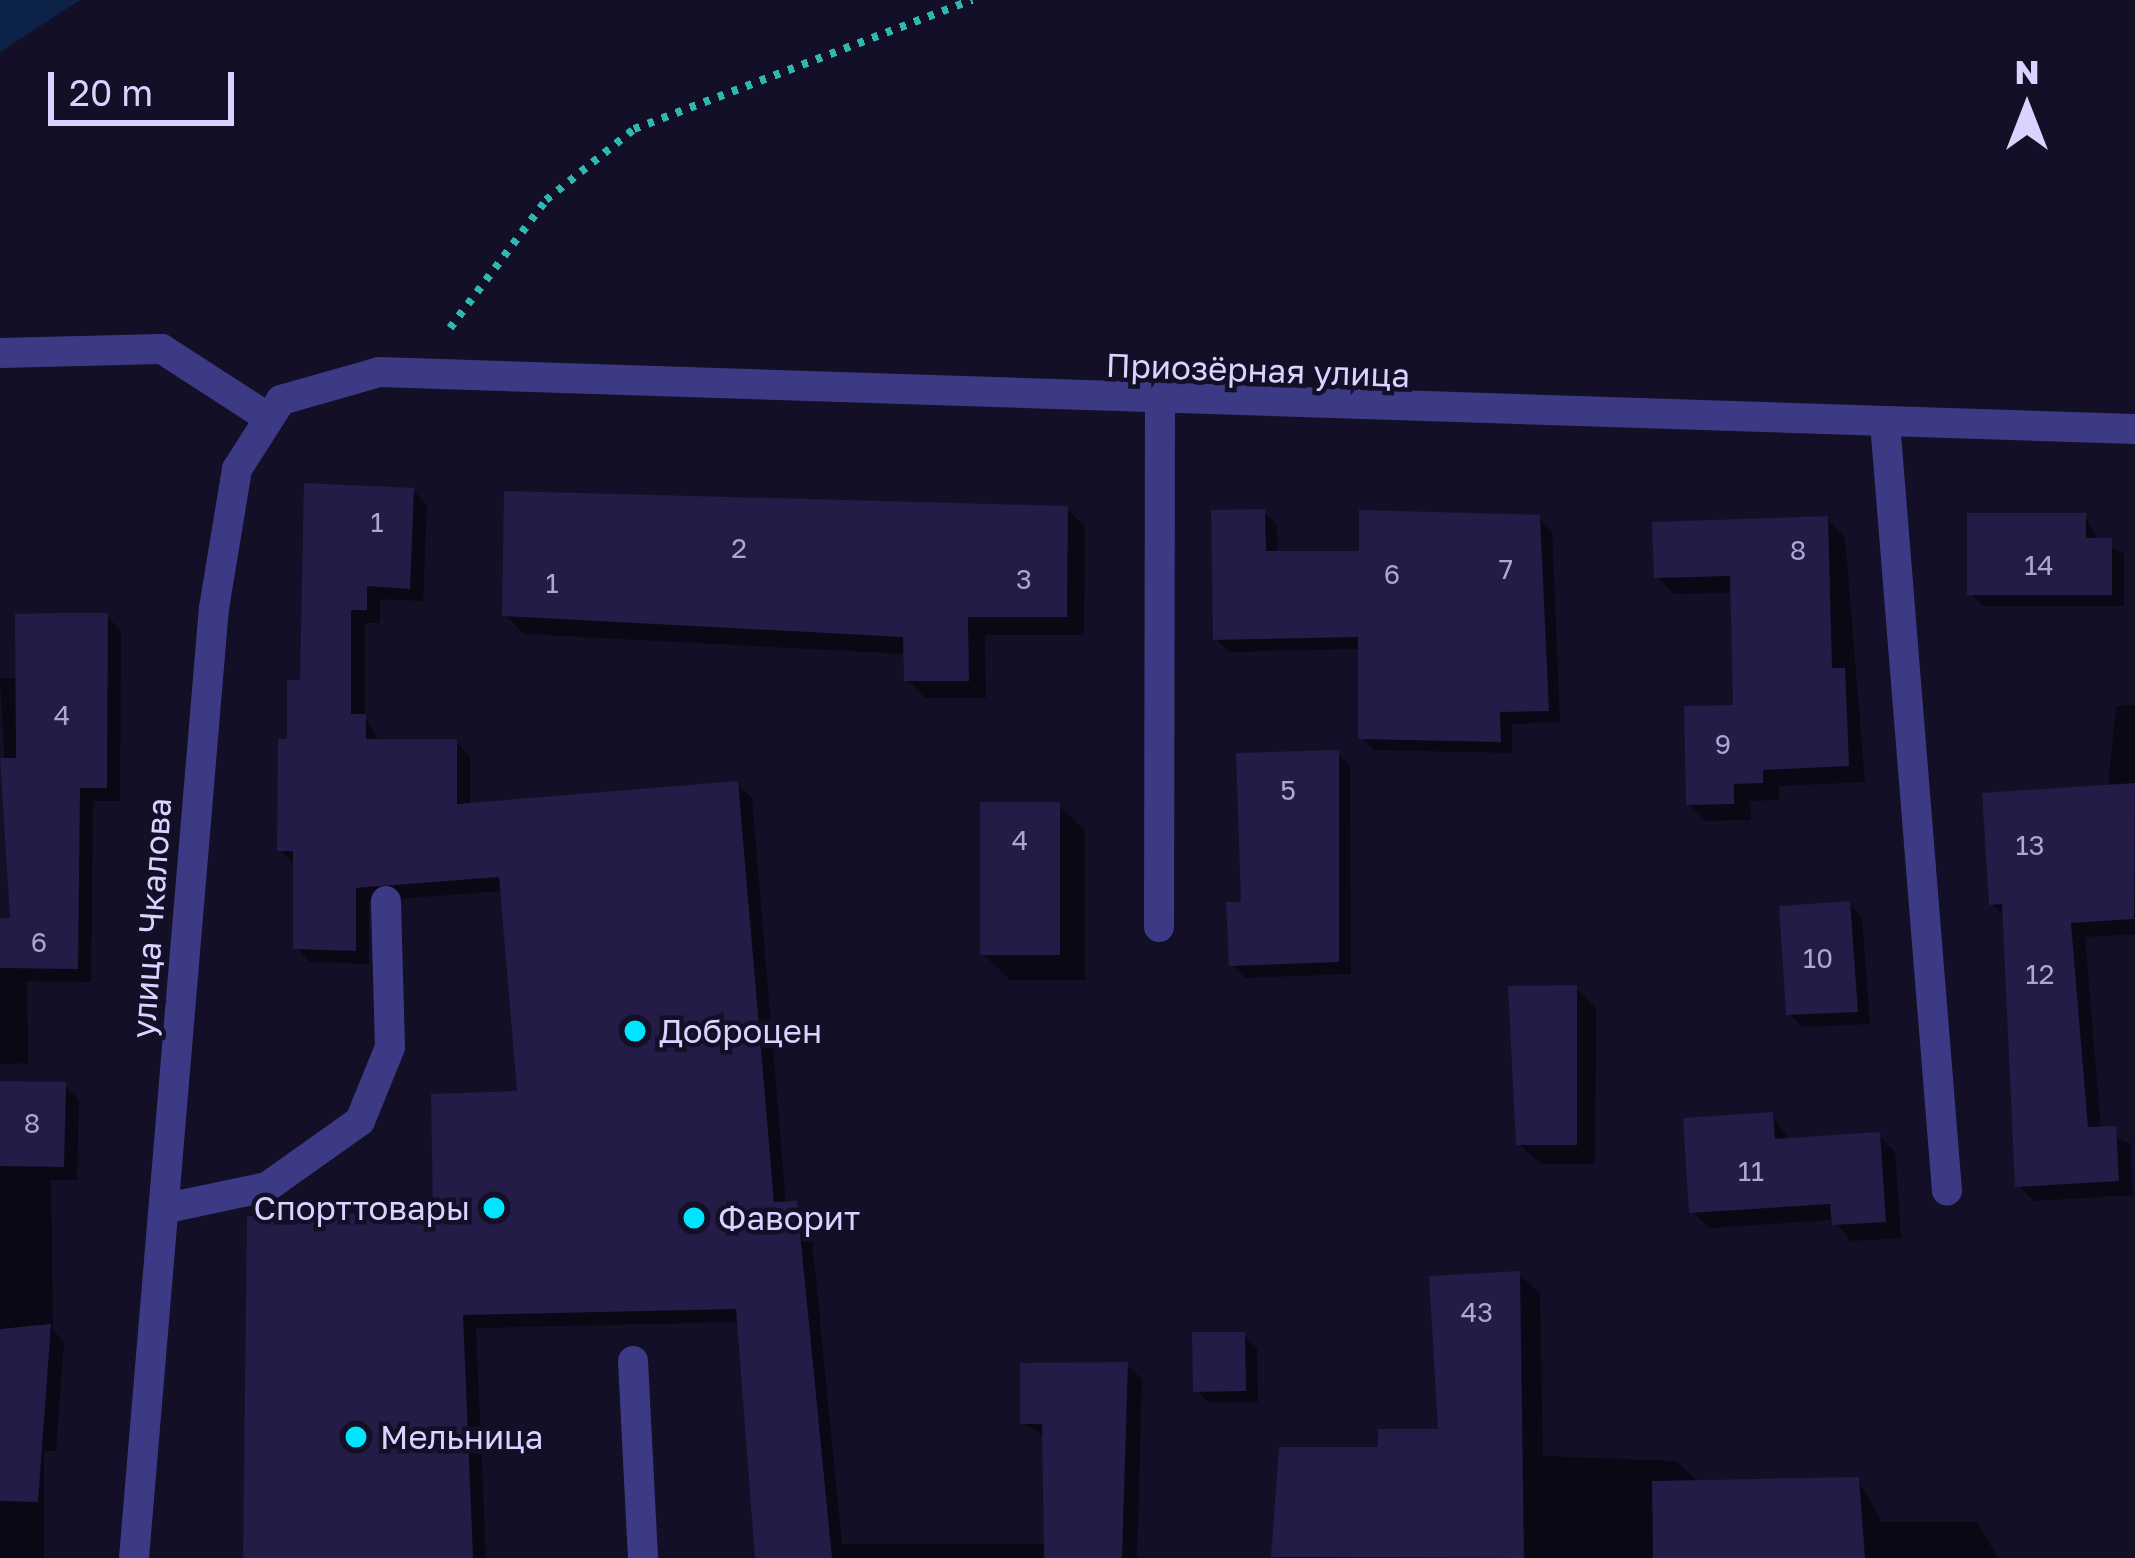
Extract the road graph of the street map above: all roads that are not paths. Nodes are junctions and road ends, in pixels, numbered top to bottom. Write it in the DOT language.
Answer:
graph roads {
  1 [pos="0,353"];
  2 [pos="1160,404"];
  3 [pos="264,415"];
  4 [pos="1885,422"];
  5 [pos="2135,429"];
  6 [pos="386,901"];
  7 [pos="1159,927"];
  8 [pos="1947,1191"];
  9 [pos="167,1208"];
  10 [pos="633,1361"];
  11 [pos="134,1558"];
  12 [pos="643,1558"];
  1 -- 3 [label="street"];
  2 -- 3 [label="street, Приозёрная улица"];
  2 -- 4 [label="street, Приозёрная улица"];
  2 -- 7 [label="street"];
  3 -- 9 [label="street, улица Чкалова"];
  4 -- 5 [label="street, Приозёрная улица"];
  4 -- 8 [label="street"];
  6 -- 9 [label="street"];
  9 -- 11 [label="street, улица Чкалова"];
  10 -- 12 [label="street"];
}
